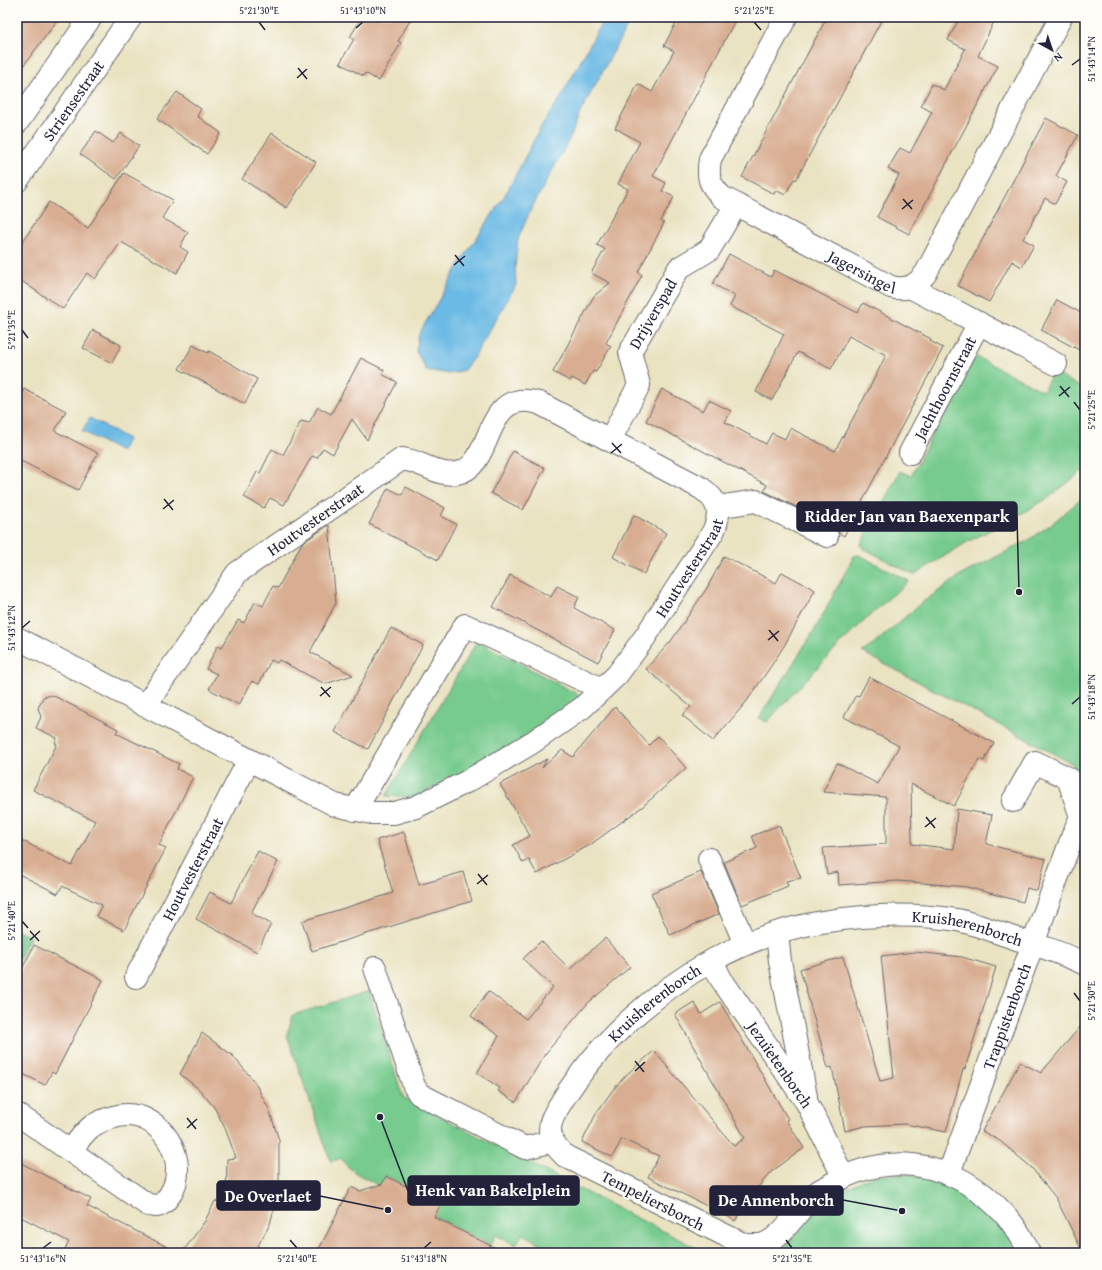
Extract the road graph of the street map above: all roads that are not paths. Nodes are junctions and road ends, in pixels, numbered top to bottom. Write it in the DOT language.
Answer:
graph roads {
  1 [pos="91,17"];
  2 [pos="786,17"];
  3 [pos="1061,17"];
  4 [pos="129,18"];
  5 [pos="17,123"];
  6 [pos="17,181"];
  7 [pos="736,205"];
  8 [pos="910,287"];
  9 [pos="980,323"];
  10 [pos="1056,364"];
  11 [pos="610,440"];
  12 [pos="910,453"];
  13 [pos="717,507"];
  14 [pos="827,536"];
  15 [pos="18,642"];
  16 [pos="602,689"];
  17 [pos="145,706"];
  18 [pos="249,760"];
  19 [pos="1013,801"];
  20 [pos="355,810"];
  21 [pos="709,860"];
  22 [pos="777,934"];
  23 [pos="745,944"];
  24 [pos="1033,944"];
  25 [pos="712,961"];
  26 [pos="1085,964"];
  27 [pos="375,968"];
  28 [pos="136,976"];
  29 [pos="807,1103"];
  30 [pos="17,1114"];
  31 [pos="553,1141"];
  32 [pos="71,1151"];
  33 [pos="949,1173"];
  34 [pos="843,1176"];
  35 [pos="1029,1253"];
  1 -- 5 [label="street, Striensestraat"];
  2 -- 7 [label="street, Jagersingel"];
  3 -- 8 [label="street, Jagersingel"];
  4 -- 6 [label="street, Striensestraat"];
  7 -- 8 [label="street, Jagersingel"];
  7 -- 11 [label="street, Drijverspad"];
  8 -- 9 [label="street, Jachthoornstraat"];
  9 -- 10 [label="street, Jachthoornstraat"];
  9 -- 12 [label="street, Jachthoornstraat"];
  11 -- 13 [label="street, Houtvesterstraat"];
  11 -- 17 [label="street, Houtvesterstraat"];
  13 -- 14 [label="street"];
  13 -- 16 [label="street, Houtvesterstraat"];
  15 -- 17 [label="street, Houtvesterstraat"];
  16 -- 20 [label="street, Houtvesterstraat"];
  16 -- 20 [label="street"];
  17 -- 18 [label="street, Houtvesterstraat"];
  18 -- 20 [label="street, Houtvesterstraat"];
  18 -- 28 [label="street, Houtvesterstraat"];
  19 -- 24 [label="street, Trappistenborch"];
  21 -- 23 [label="street"];
  22 -- 23 [label="street, Kruisherenborch"];
  22 -- 24 [label="street, Kruisherenborch"];
  22 -- 29 [label="street, Jezuïetenborch"];
  23 -- 25 [label="street, Kruisherenborch"];
  24 -- 26 [label="street, Kruisherenborch"];
  24 -- 33 [label="street, Trappistenborch"];
  25 -- 29 [label="street, Jezuïetenborch"];
  25 -- 31 [label="street, Kruisherenborch"];
  27 -- 31 [label="street"];
  29 -- 34 [label="street"];
  30 -- 32 [label="street"];
  31 -- 34 [label="street, Tempeliersborch"];
  32 -- 32 [label="street"];
  33 -- 34 [label="street"];
  33 -- 35 [label="street"];
}
